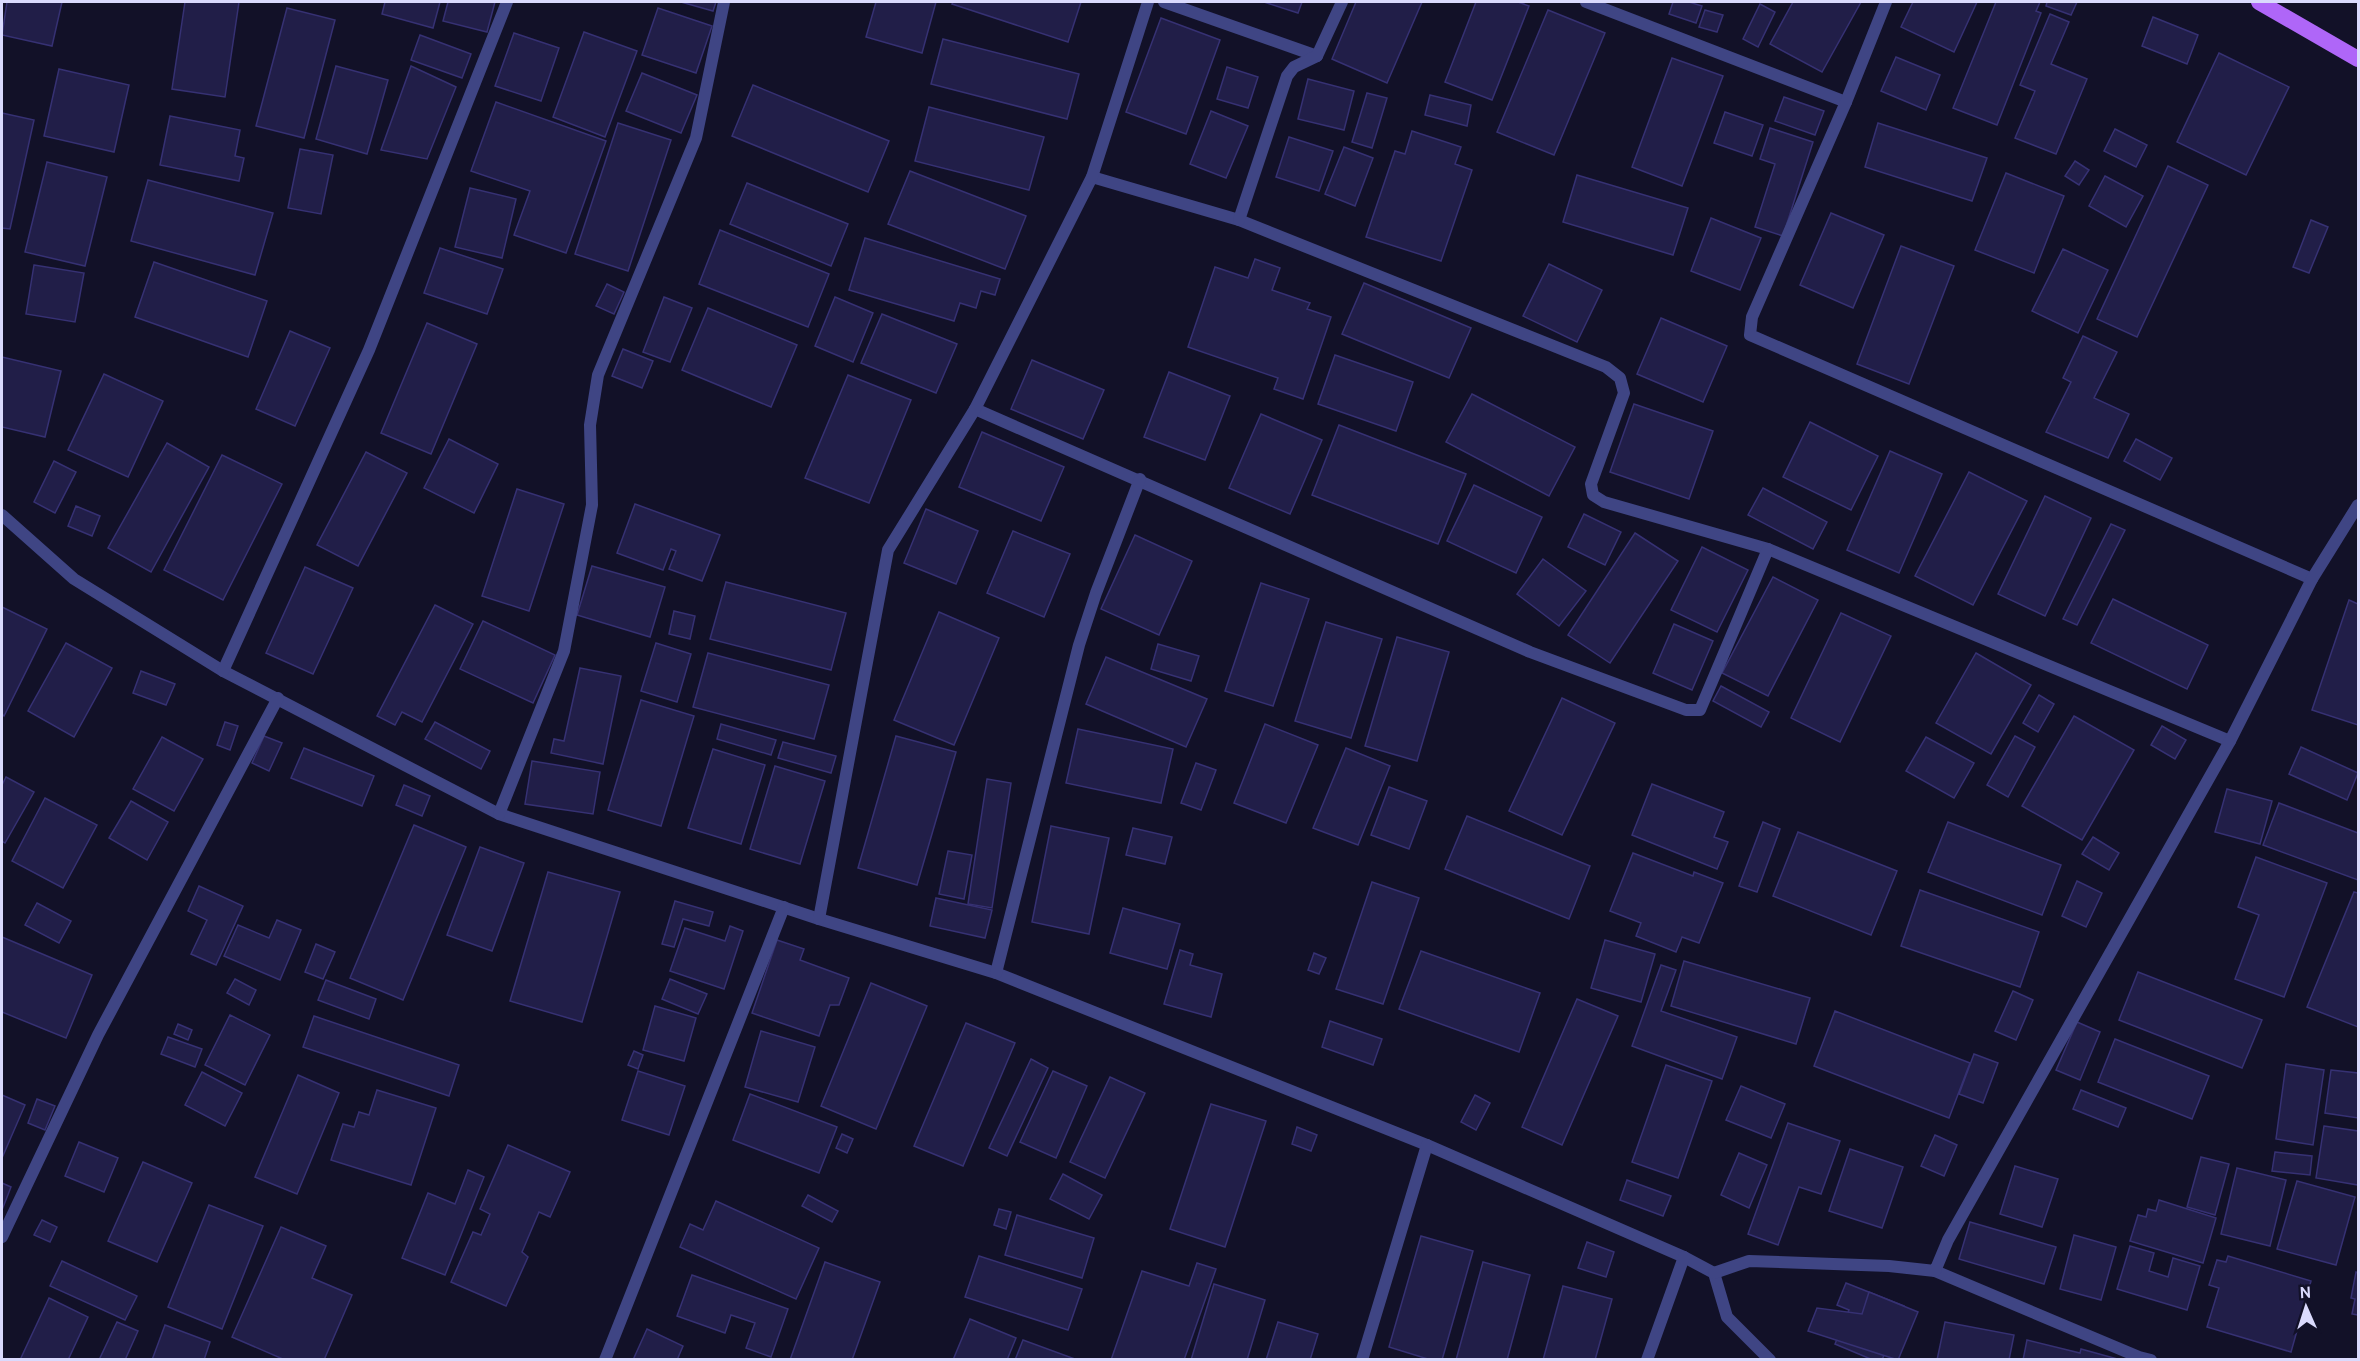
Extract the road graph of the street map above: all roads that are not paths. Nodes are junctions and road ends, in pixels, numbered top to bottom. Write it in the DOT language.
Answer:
graph roads {
  1 [pos="507,2"];
  2 [pos="724,2"];
  3 [pos="1148,2"];
  4 [pos="1164,2"];
  5 [pos="1342,2"];
  6 [pos="1586,2"];
  7 [pos="1886,2"];
  8 [pos="2259,2"];
  9 [pos="1317,56"];
  10 [pos="2358,58"];
  11 [pos="1846,102"];
  12 [pos="1092,177"];
  13 [pos="1239,220"];
  14 [pos="975,409"];
  15 [pos="1140,479"];
  16 [pos="2358,505"];
  17 [pos="2,515"];
  18 [pos="1768,549"];
  19 [pos="2312,579"];
  20 [pos="223,671"];
  21 [pos="278,698"];
  22 [pos="2230,741"];
  23 [pos="499,814"];
  24 [pos="784,907"];
  25 [pos="819,919"];
  26 [pos="996,973"];
  27 [pos="1427,1144"];
  28 [pos="2,1237"];
  29 [pos="1684,1257"];
  30 [pos="1935,1271"];
  31 [pos="1714,1273"];
  32 [pos="605,1359"];
  33 [pos="1362,1359"];
  34 [pos="1647,1359"];
  35 [pos="1770,1359"];
  36 [pos="2151,1359"];
  1 -- 20 [label="street"];
  2 -- 23 [label="street"];
  3 -- 12 [label="street"];
  4 -- 9 [label="street"];
  5 -- 9 [label="street"];
  6 -- 11 [label="street"];
  7 -- 11 [label="street"];
  8 -- 10 [label="main road"];
  9 -- 13 [label="street"];
  11 -- 19 [label="street"];
  12 -- 13 [label="street"];
  12 -- 14 [label="street"];
  13 -- 18 [label="street"];
  14 -- 15 [label="street"];
  14 -- 25 [label="street"];
  15 -- 18 [label="street"];
  15 -- 26 [label="street"];
  16 -- 19 [label="street"];
  17 -- 20 [label="street"];
  18 -- 22 [label="street"];
  19 -- 22 [label="street"];
  20 -- 21 [label="street"];
  21 -- 23 [label="street"];
  21 -- 28 [label="street"];
  22 -- 30 [label="street"];
  23 -- 24 [label="street"];
  24 -- 25 [label="street"];
  24 -- 32 [label="street"];
  25 -- 26 [label="street"];
  26 -- 27 [label="street"];
  27 -- 29 [label="street"];
  27 -- 33 [label="street"];
  29 -- 31 [label="street"];
  29 -- 34 [label="street"];
  30 -- 31 [label="street"];
  30 -- 36 [label="street"];
  31 -- 35 [label="street"];
}
